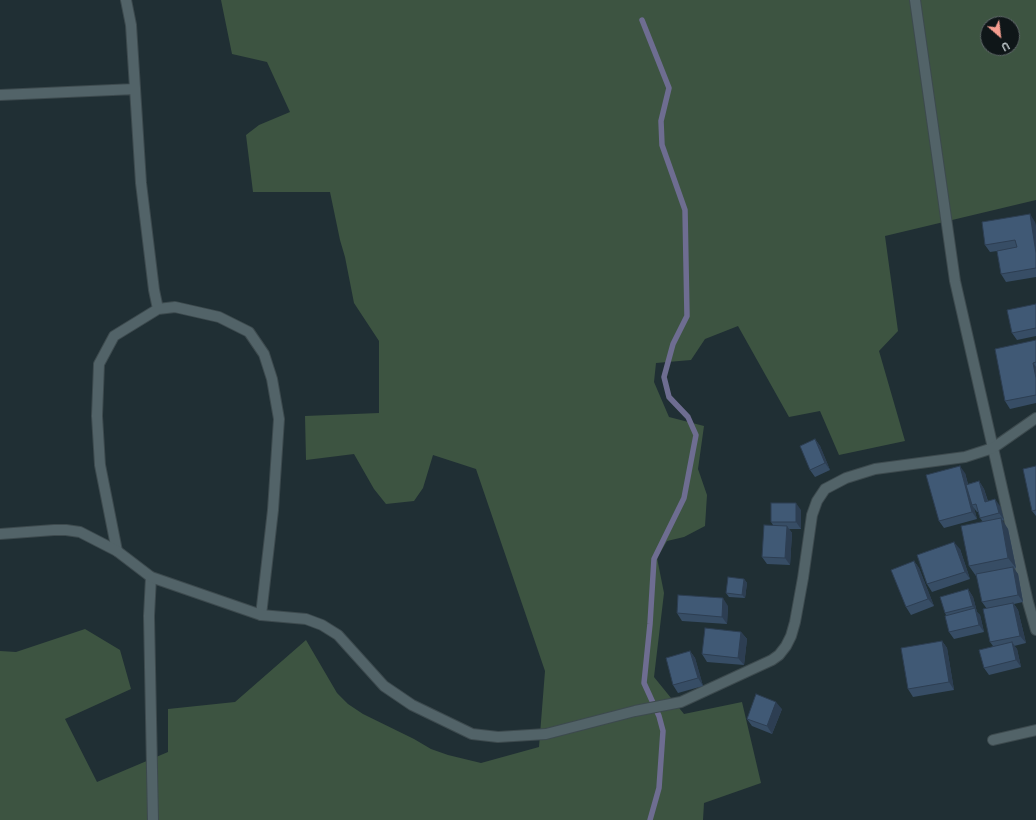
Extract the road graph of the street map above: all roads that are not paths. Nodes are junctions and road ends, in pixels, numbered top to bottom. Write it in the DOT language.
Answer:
graph roads {
  1 [pos="126,0"];
  2 [pos="915,0"];
  3 [pos="135,89"];
  4 [pos="0,95"];
  5 [pos="158,308"];
  6 [pos="1036,418"];
  7 [pos="993,448"];
  8 [pos="0,534"];
  9 [pos="117,551"];
  10 [pos="151,577"];
  11 [pos="261,615"];
  12 [pos="1036,630"];
  13 [pos="1036,730"];
  14 [pos="993,740"];
  15 [pos="153,820"];
  1 -- 3 [label="street"];
  2 -- 7 [label="street"];
  3 -- 4 [label="street"];
  3 -- 5 [label="street"];
  5 -- 9 [label="street"];
  5 -- 11 [label="street"];
  6 -- 7 [label="street"];
  7 -- 11 [label="street"];
  7 -- 12 [label="street"];
  8 -- 9 [label="street"];
  9 -- 10 [label="street"];
  10 -- 11 [label="street"];
  10 -- 15 [label="street"];
  13 -- 14 [label="street"];
}
